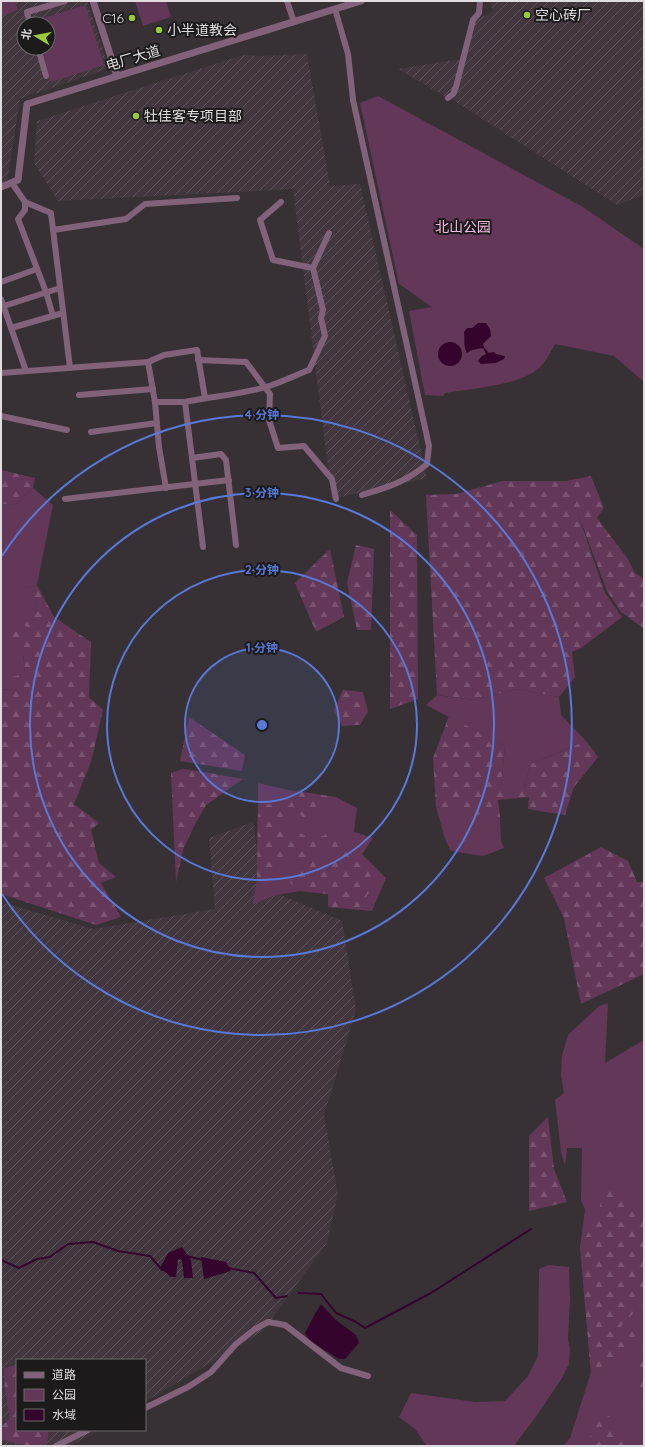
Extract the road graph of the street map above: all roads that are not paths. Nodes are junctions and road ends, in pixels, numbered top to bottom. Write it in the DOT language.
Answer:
graph roads {
  1 [pos="65,1"];
  2 [pos="94,1"];
  3 [pos="287,1"];
  4 [pos="361,1"];
  5 [pos="480,1"];
  6 [pos="335,9"];
  7 [pos="28,16"];
  8 [pos="294,22"];
  9 [pos="40,56"];
  10 [pos="46,76"];
  11 [pos="117,76"];
  12 [pos="448,98"];
  13 [pos="12,183"];
  14 [pos="1,187"];
  15 [pos="237,198"];
  16 [pos="25,202"];
  17 [pos="281,202"];
  18 [pos="53,230"];
  19 [pos="329,233"];
  20 [pos="314,268"];
  21 [pos="37,269"];
  22 [pos="1,282"];
  23 [pos="60,288"];
  24 [pos="46,292"];
  25 [pos="1,299"];
  26 [pos="4,306"];
  27 [pos="63,313"];
  28 [pos="53,316"];
  29 [pos="11,328"];
  30 [pos="198,360"];
  31 [pos="148,362"];
  32 [pos="70,368"];
  33 [pos="26,371"];
  34 [pos="1,373"];
  35 [pos="265,387"];
  36 [pos="153,389"];
  37 [pos="79,395"];
  38 [pos="205,398"];
  39 [pos="155,402"];
  40 [pos="186,402"];
  41 [pos="1,416"];
  42 [pos="157,423"];
  43 [pos="67,430"];
  44 [pos="91,432"];
  45 [pos="192,458"];
  46 [pos="229,480"];
  47 [pos="195,485"];
  48 [pos="166,488"];
  49 [pos="362,495"];
  50 [pos="65,499"];
  51 [pos="336,499"];
  52 [pos="236,545"];
  53 [pos="203,547"];
  54 [pos="368,1376"];
  55 [pos="146,1408"];
  56 [pos="86,1431"];
  57 [pos="56,1446"];
  1 -- 7 [label="street"];
  2 -- 11 [label="street"];
  3 -- 8 [label="street"];
  4 -- 6 [label="street, 电厂大道"];
  5 -- 12 [label="street"];
  6 -- 8 [label="street, 电厂大道"];
  6 -- 49 [label="street"];
  8 -- 11 [label="street, 电厂大道"];
  9 -- 10 [label="street"];
  11 -- 13 [label="street, 电厂大道"];
  13 -- 14 [label="street"];
  13 -- 16 [label="street"];
  15 -- 18 [label="street"];
  16 -- 18 [label="street"];
  16 -- 21 [label="street"];
  17 -- 20 [label="street"];
  18 -- 23 [label="street"];
  19 -- 20 [label="street"];
  20 -- 35 [label="street"];
  21 -- 22 [label="street"];
  21 -- 24 [label="street"];
  23 -- 24 [label="street"];
  23 -- 27 [label="street"];
  24 -- 26 [label="street"];
  24 -- 28 [label="street"];
  25 -- 26 [label="street"];
  26 -- 29 [label="street"];
  27 -- 28 [label="street"];
  27 -- 32 [label="street"];
  28 -- 29 [label="street"];
  29 -- 33 [label="street"];
  30 -- 31 [label="street"];
  30 -- 35 [label="street"];
  30 -- 38 [label="street"];
  31 -- 32 [label="street"];
  31 -- 36 [label="street"];
  32 -- 33 [label="street"];
  33 -- 34 [label="street"];
  35 -- 38 [label="street"];
  35 -- 51 [label="street"];
  36 -- 37 [label="street"];
  36 -- 39 [label="street"];
  38 -- 40 [label="street"];
  39 -- 40 [label="street"];
  39 -- 42 [label="street"];
  40 -- 45 [label="street"];
  41 -- 43 [label="street"];
  42 -- 44 [label="street"];
  42 -- 48 [label="street"];
  45 -- 46 [label="street"];
  45 -- 47 [label="street"];
  46 -- 47 [label="street"];
  46 -- 52 [label="street"];
  47 -- 48 [label="street"];
  47 -- 53 [label="street"];
  48 -- 50 [label="street"];
  54 -- 55 [label="street"];
  56 -- 57 [label="street"];
}
